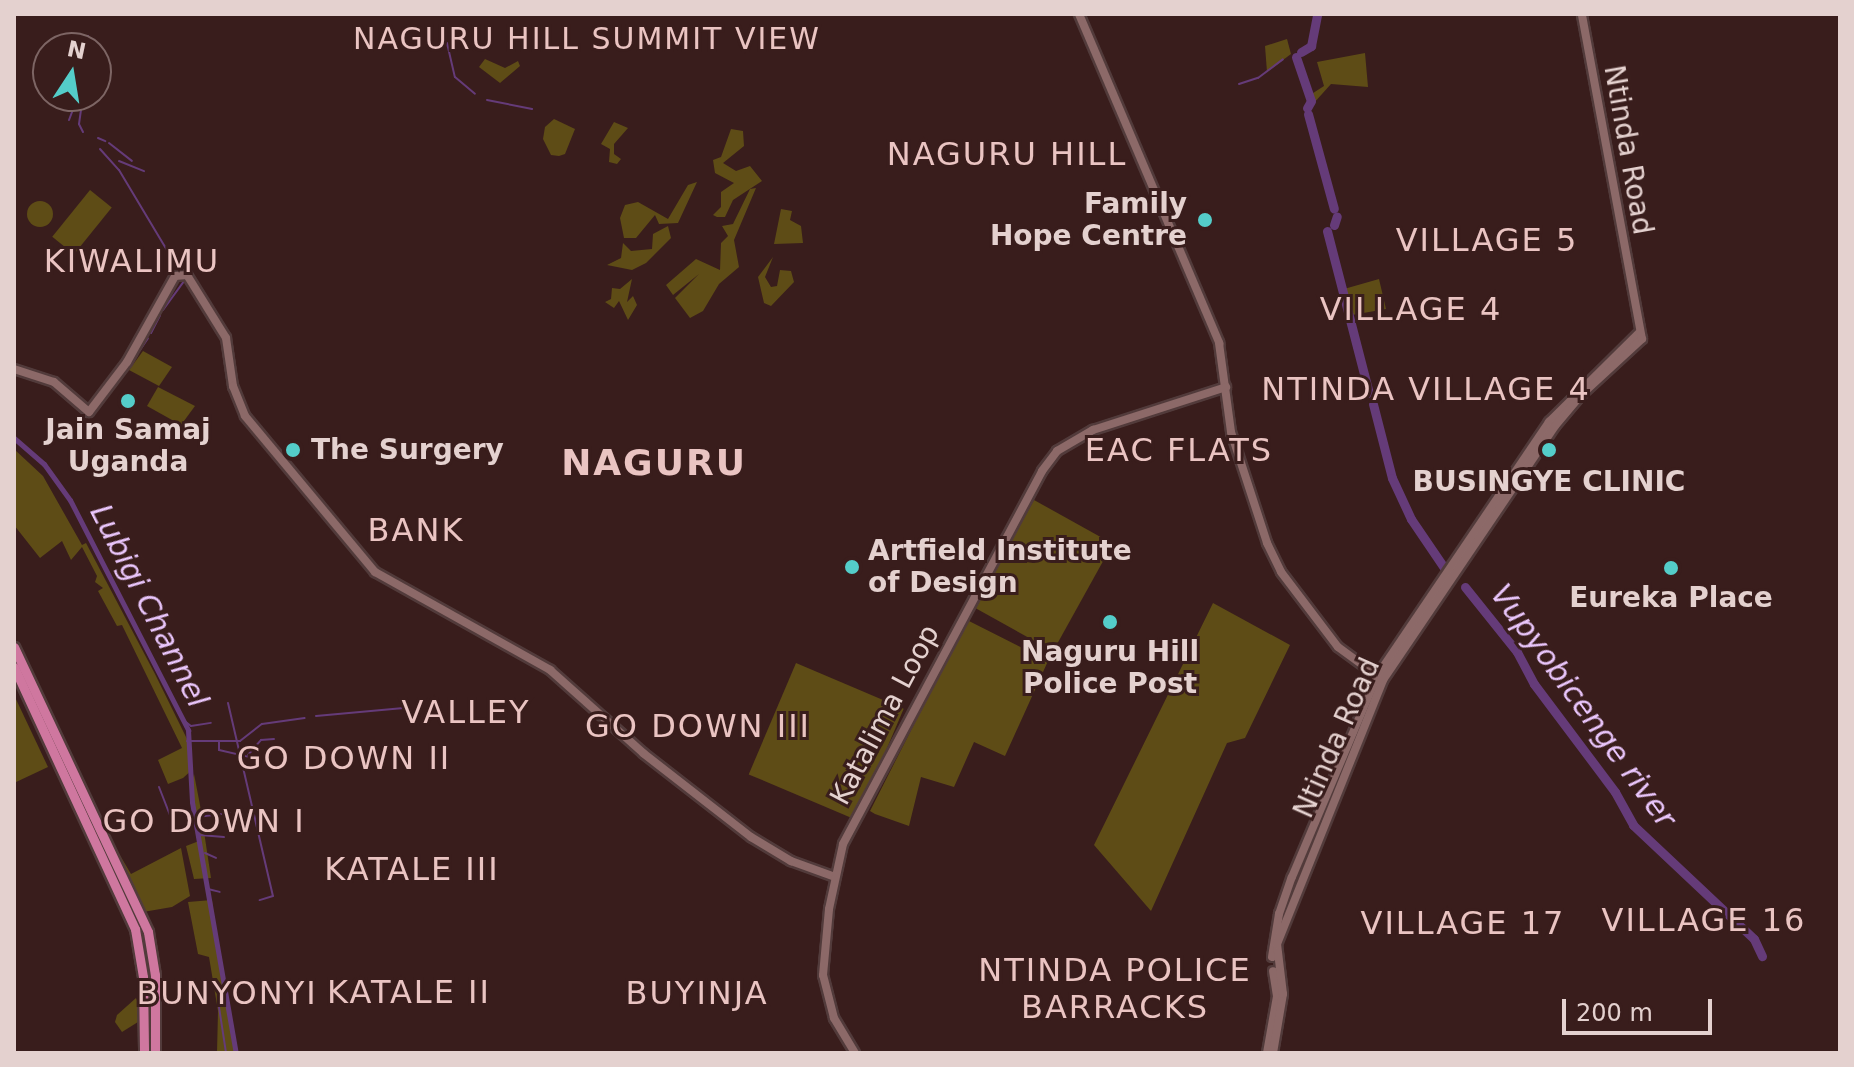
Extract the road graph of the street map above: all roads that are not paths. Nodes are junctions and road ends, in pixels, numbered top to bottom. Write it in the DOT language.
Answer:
graph roads {
  1 [pos="1079,14"];
  2 [pos="1582,14"];
  3 [pos="1641,336"];
  4 [pos="14,369"];
  5 [pos="1226,387"];
  6 [pos="14,647"];
  7 [pos="14,667"];
  8 [pos="1380,678"];
  9 [pos="56,745"];
  10 [pos="835,877"];
  11 [pos="144,1053"];
  12 [pos="155,1053"];
  13 [pos="855,1053"];
  14 [pos="1270,1053"];
  1 -- 5 [label="street"];
  2 -- 3 [label="street, Ntinda Road"];
  3 -- 8 [label="street, Ntinda Road"];
  3 -- 8 [label="street, Ntinda Road"];
  4 -- 10 [label="street"];
  5 -- 8 [label="street"];
  5 -- 10 [label="street, Katalima Loop"];
  6 -- 9 [label="main road"];
  7 -- 9 [label="main road"];
  8 -- 14 [label="street, Ntinda Road"];
  9 -- 11 [label="main road"];
  9 -- 12 [label="main road"];
  10 -- 13 [label="street, Katalima Loop"];
}
